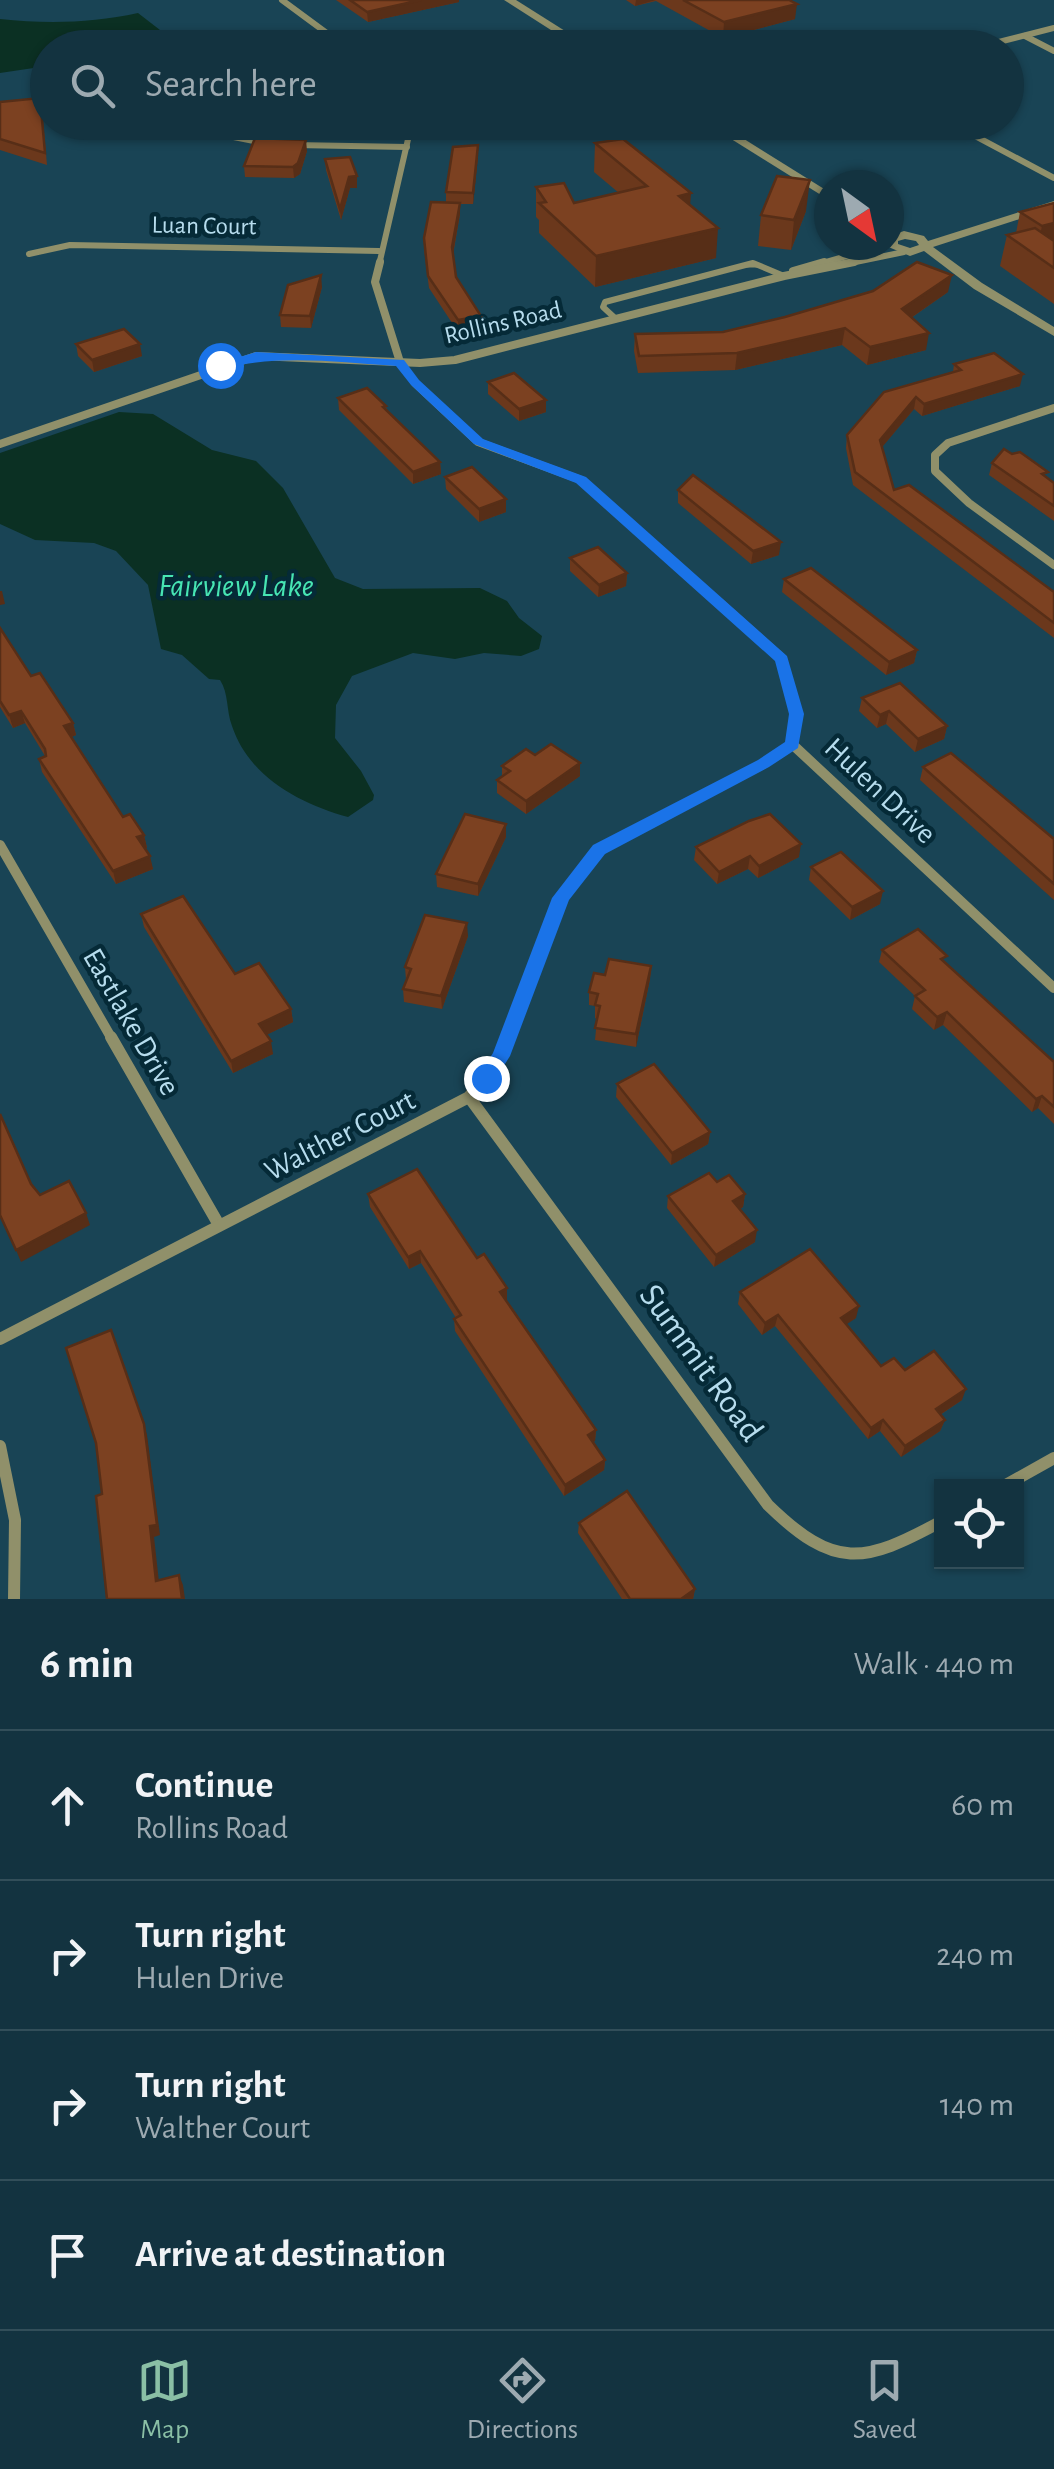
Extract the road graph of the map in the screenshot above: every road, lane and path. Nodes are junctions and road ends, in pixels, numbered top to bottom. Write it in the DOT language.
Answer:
graph roads {
  1 [pos="282,0"];
  2 [pos="509,0"];
  3 [pos="1054,28"];
  4 [pos="323,30"];
  5 [pos="558,30"];
  6 [pos="1024,36"];
  7 [pos="1054,52"];
  8 [pos="236,140"];
  9 [pos="409,140"];
  10 [pos="738,140"];
  11 [pos="983,140"];
  12 [pos="407,148"];
  13 [pos="1054,178"];
  14 [pos="814,188"];
  15 [pos="1054,204"];
  16 [pos="904,241"];
  17 [pos="918,241"];
  18 [pos="904,250"];
  19 [pos="379,251"];
  20 [pos="907,252"];
  21 [pos="29,254"];
  22 [pos="824,260"];
  23 [pos="784,276"];
  24 [pos="978,286"];
  25 [pos="616,319"];
  26 [pos="1054,332"];
  27 [pos="400,362"];
  28 [pos="1054,408"];
  29 [pos="0,444"];
  30 [pos="1054,565"];
  31 [pos="792,744"];
  32 [pos="0,845"];
  33 [pos="1054,988"];
  34 [pos="469,1097"];
  35 [pos="219,1225"];
  36 [pos="0,1339"];
  37 [pos="0,1446"];
  38 [pos="1054,1458"];
  39 [pos="1016,1479"];
  40 [pos="934,1525"];
  41 [pos="14,1599"];
  1 -- 4 [label="street"];
  2 -- 5 [label="street"];
  3 -- 6 [label="street"];
  6 -- 7 [label="street"];
  8 -- 12 [label="street"];
  9 -- 12 [label="street, Hulen Drive"];
  10 -- 14 [label="street"];
  11 -- 13 [label="street"];
  12 -- 19 [label="street, Hulen Drive"];
  15 -- 17 [label="street"];
  16 -- 17 [label="street"];
  17 -- 20 [label="street"];
  17 -- 24 [label="street"];
  18 -- 20 [label="street"];
  19 -- 21 [label="street, Luan Court"];
  19 -- 27 [label="street, Hulen Drive"];
  20 -- 23 [label="street, Rollins Road"];
  20 -- 24 [label="street"];
  22 -- 23 [label="street, Rollins Road"];
  23 -- 25 [label="street, Rollins Road"];
  23 -- 25 [label="lane"];
  24 -- 26 [label="street"];
  25 -- 27 [label="street, Rollins Road"];
  27 -- 29 [label="street, Rollins Road"];
  27 -- 31 [label="street, Hulen Drive"];
  28 -- 30 [label="street"];
  31 -- 33 [label="street, Hulen Drive"];
  31 -- 34 [label="street, Walther Court"];
  32 -- 35 [label="street, Eastlake Drive"];
  34 -- 35 [label="street, Walther Court"];
  34 -- 40 [label="street, Summit Road"];
  35 -- 36 [label="street, Walther Court"];
  37 -- 41 [label="street"];
  38 -- 39 [label="street"];
}
